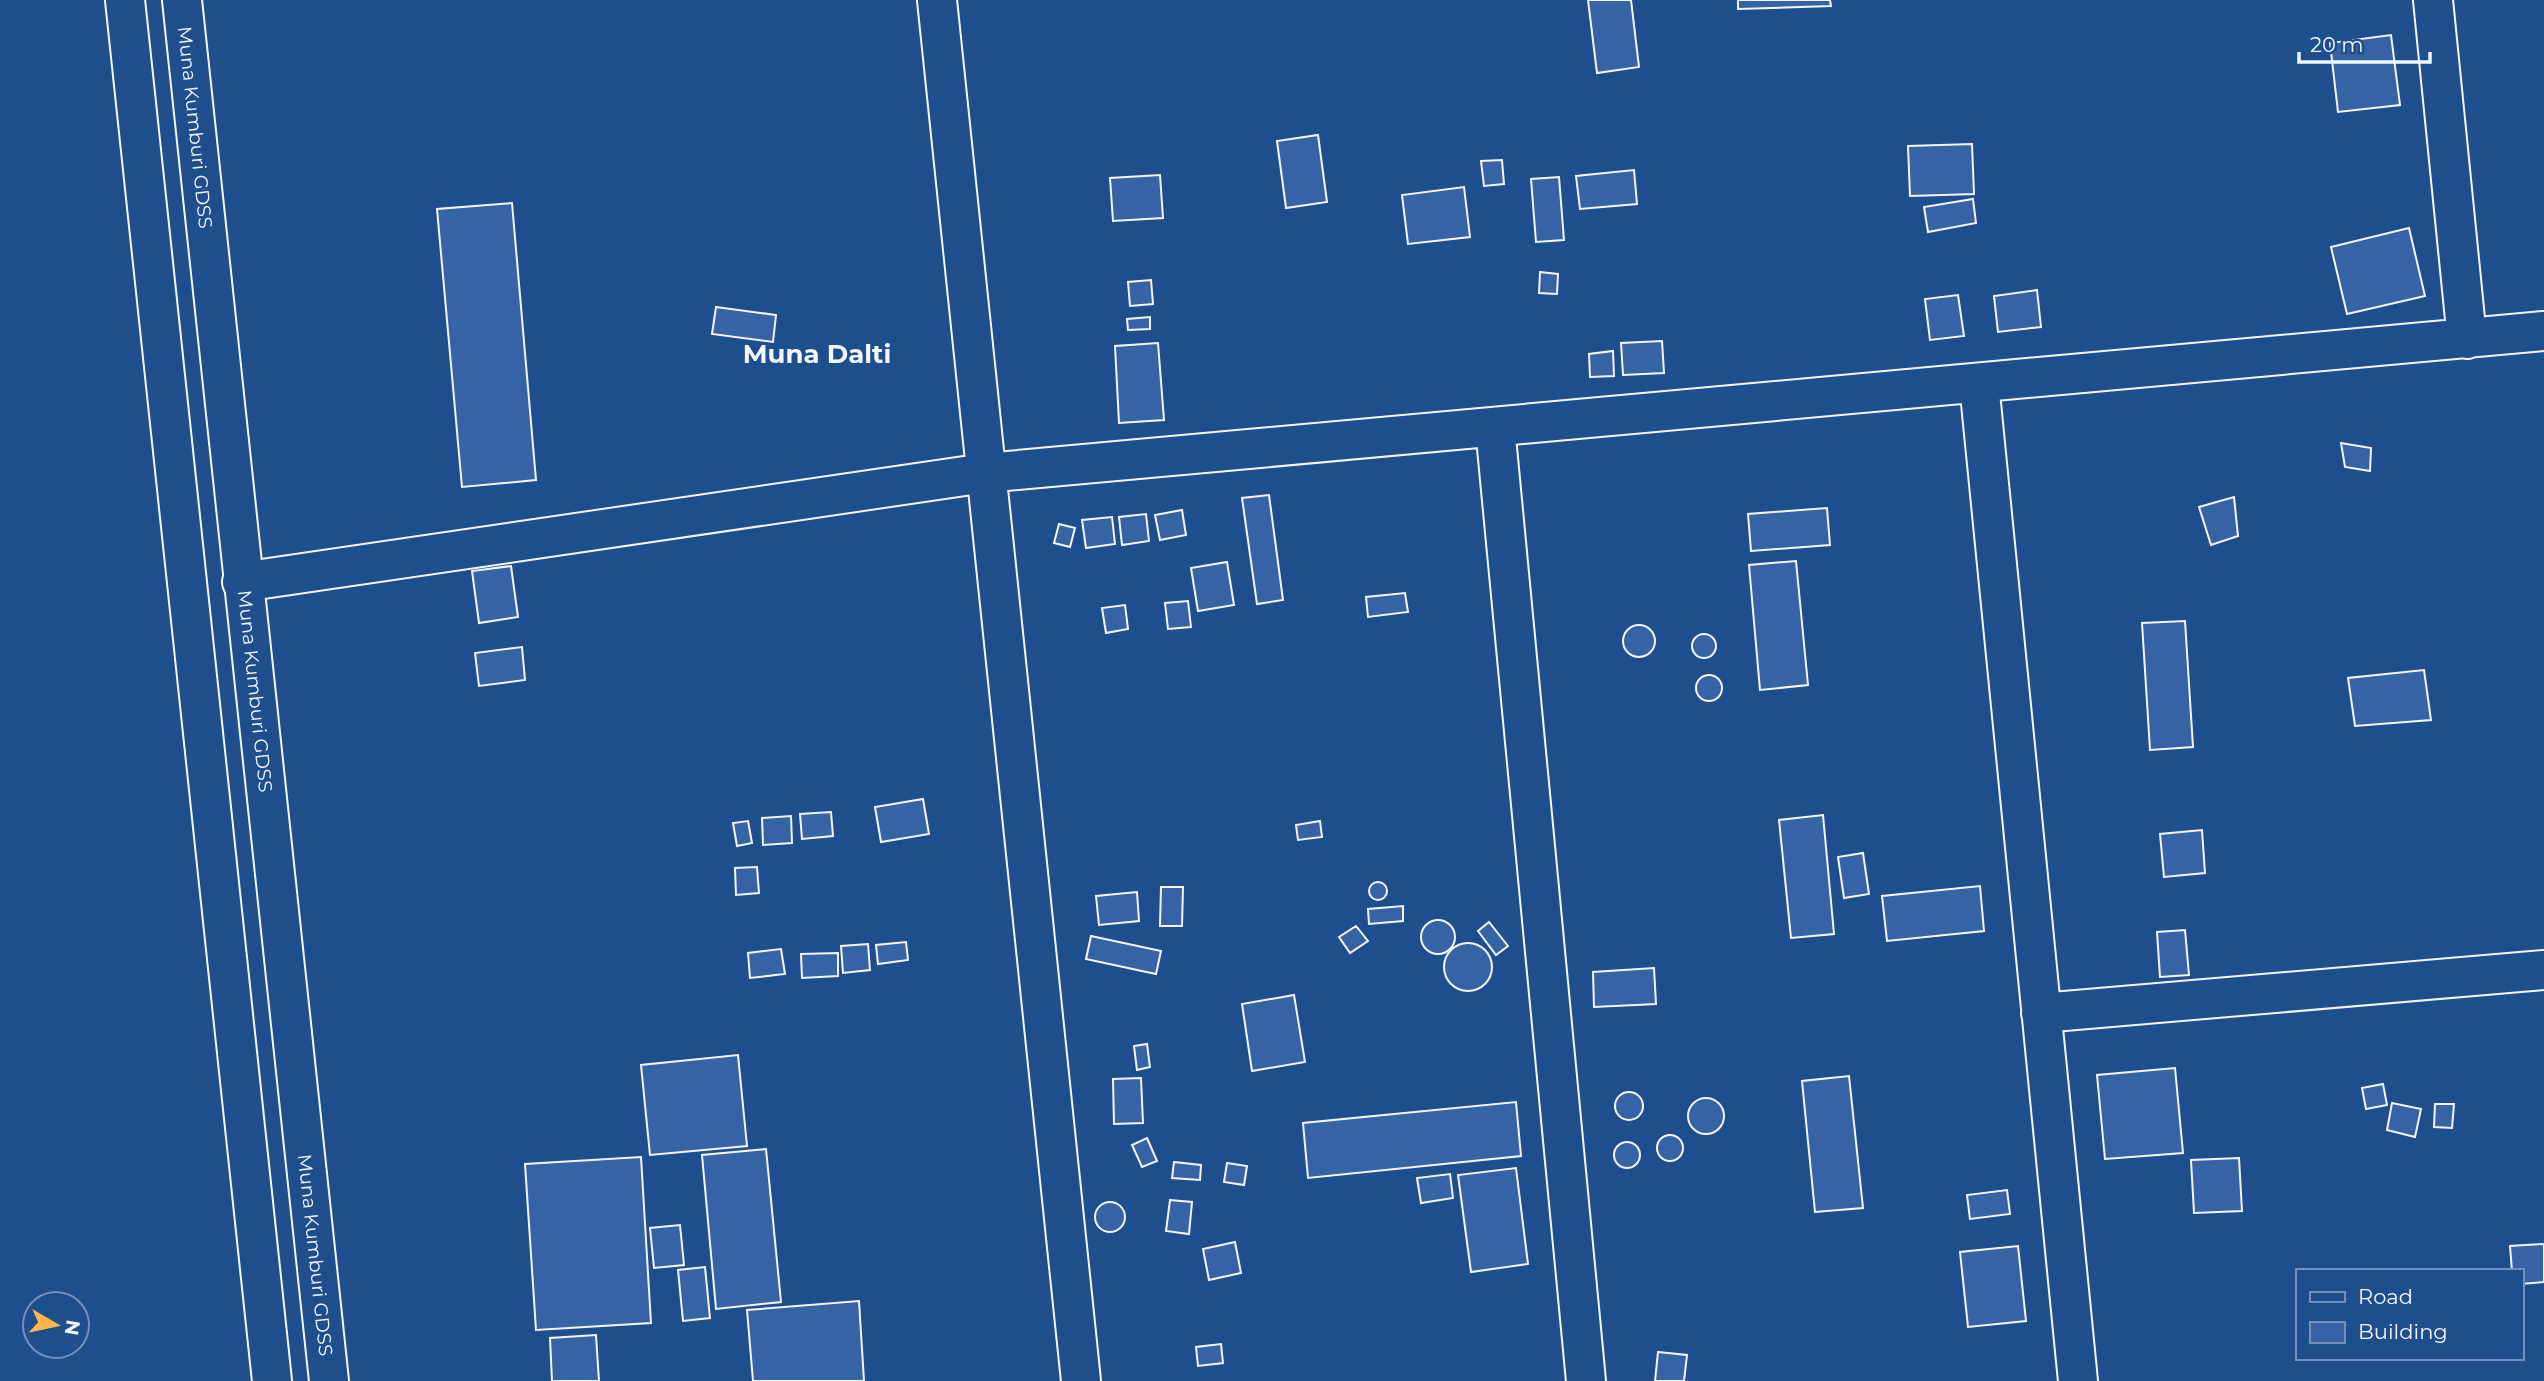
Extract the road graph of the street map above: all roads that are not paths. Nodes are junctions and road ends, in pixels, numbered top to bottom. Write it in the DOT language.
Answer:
graph roads {
  1 [pos="125,0"];
  2 [pos="181,0"];
  3 [pos="937,0"];
  4 [pos="2433,0"];
  5 [pos="2544,331"];
  6 [pos="2467,339"];
  7 [pos="1979,383"];
  8 [pos="1495,426"];
  9 [pos="985,473"];
  10 [pos="242,582"];
  11 [pos="2544,970"];
  12 [pos="2042,1013"];
  13 [pos="272,1381"];
  14 [pos="329,1381"];
  15 [pos="1081,1381"];
  16 [pos="1586,1381"];
  17 [pos="2078,1381"];
  1 -- 13 [label="main road"];
  2 -- 10 [label="main road, Muna Kumburi GDSS"];
  3 -- 9 [label="main road"];
  4 -- 6 [label="main road"];
  5 -- 6 [label="main road"];
  6 -- 7 [label="main road"];
  7 -- 8 [label="main road"];
  7 -- 12 [label="main road"];
  8 -- 9 [label="main road"];
  8 -- 16 [label="main road"];
  9 -- 10 [label="main road"];
  9 -- 15 [label="main road"];
  10 -- 14 [label="main road, Muna Kumburi GDSS"];
  11 -- 12 [label="main road"];
  12 -- 17 [label="main road"];
}
